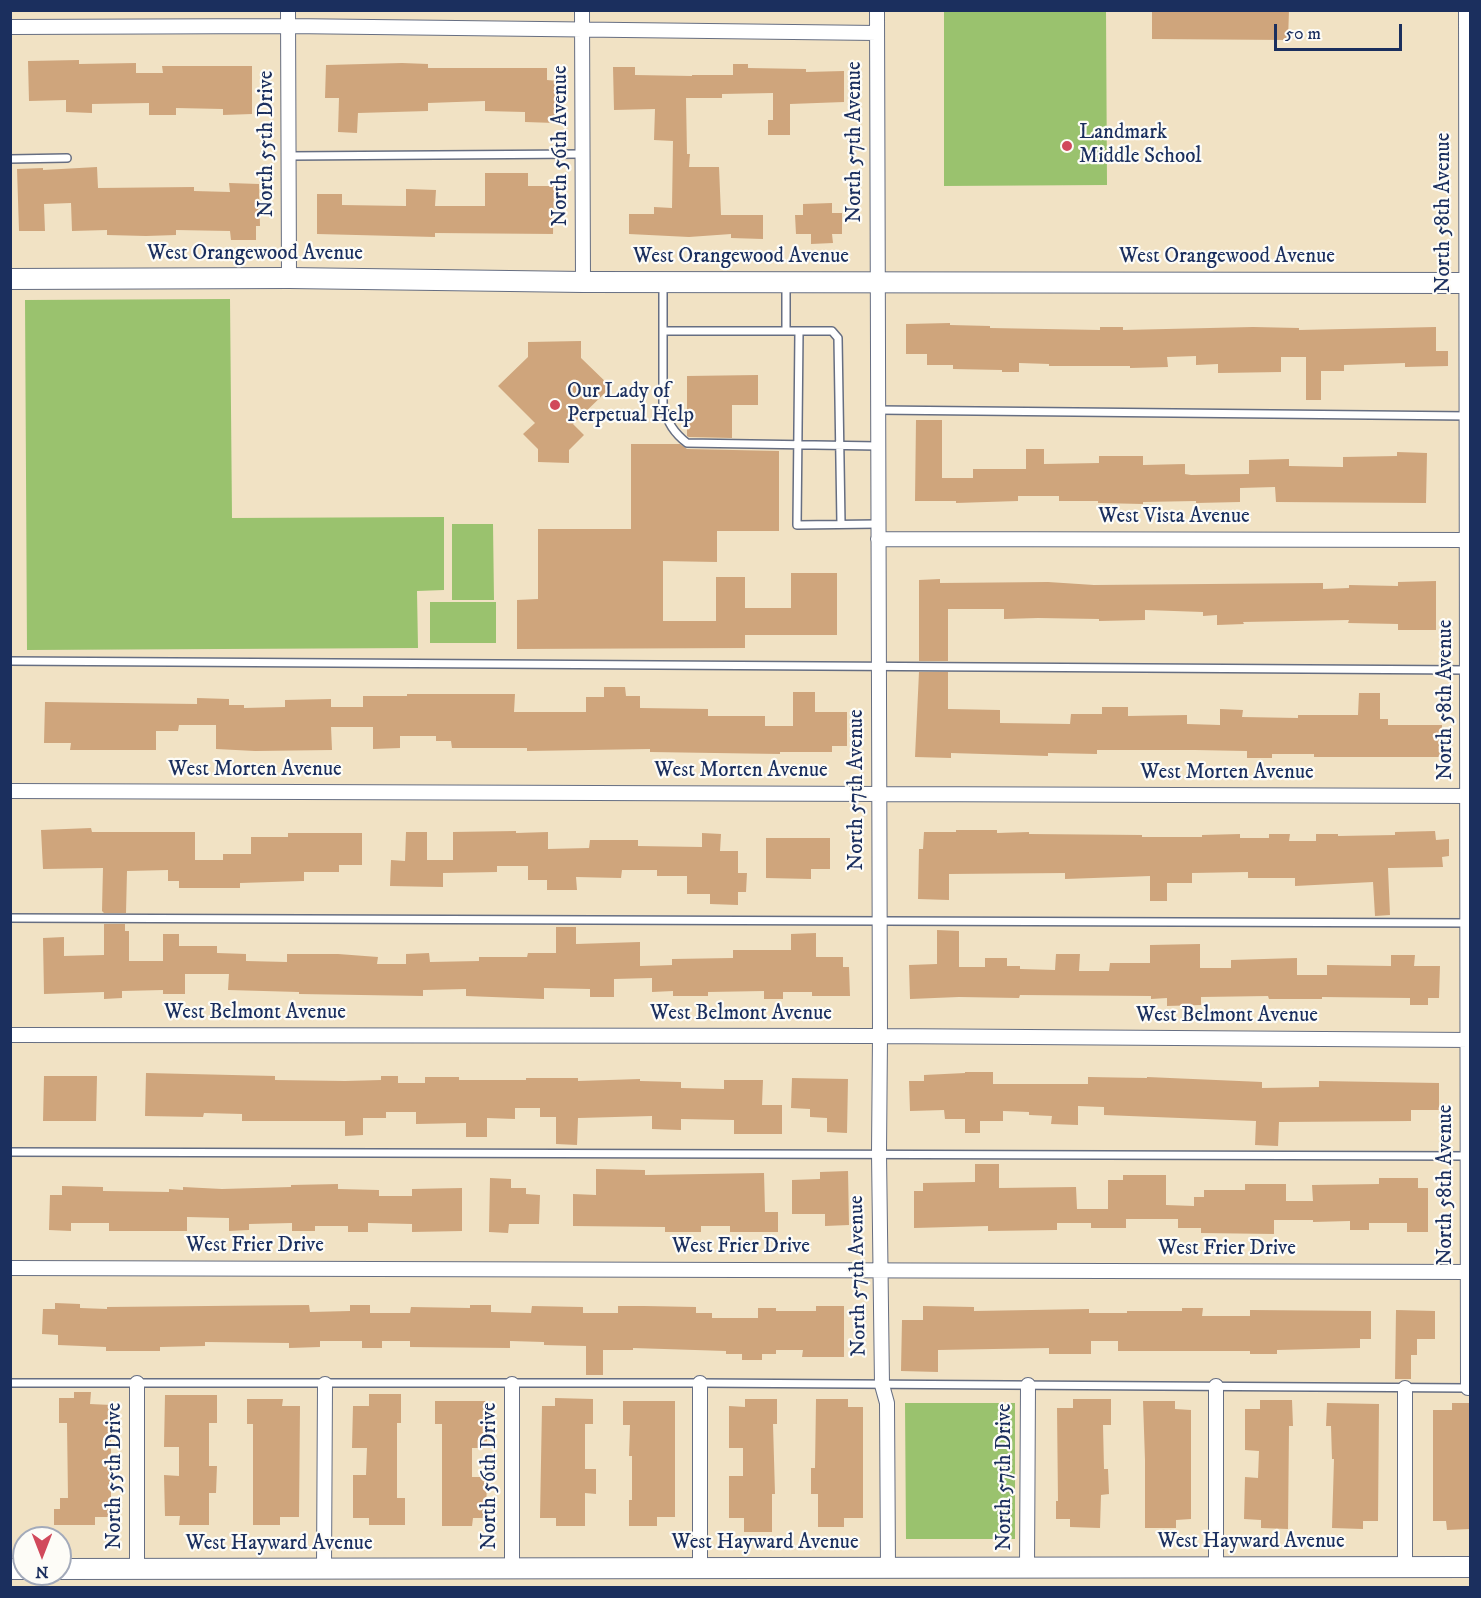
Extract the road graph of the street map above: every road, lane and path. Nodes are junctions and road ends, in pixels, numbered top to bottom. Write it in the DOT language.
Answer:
graph roads {
  1 [pos="288,10"];
  2 [pos="582,10"];
  3 [pos="877,10"];
  4 [pos="1466,10"];
  5 [pos="288,26"];
  6 [pos="10,27"];
  7 [pos="582,31"];
  8 [pos="877,33"];
  9 [pos="1468,36"];
  10 [pos="583,154"];
  11 [pos="289,156"];
  12 [pos="67,158"];
  13 [pos="1468,158"];
  14 [pos="10,159"];
  15 [pos="289,278"];
  16 [pos="10,279"];
  17 [pos="583,282"];
  18 [pos="663,282"];
  19 [pos="786,282"];
  20 [pos="877,282"];
  21 [pos="1468,283"];
  22 [pos="663,331"];
  23 [pos="786,331"];
  24 [pos="799,332"];
  25 [pos="878,410"];
  26 [pos="1469,416"];
  27 [pos="797,446"];
  28 [pos="840,446"];
  29 [pos="878,446"];
  30 [pos="841,524"];
  31 [pos="878,524"];
  32 [pos="878,539"];
  33 [pos="1469,540"];
  34 [pos="10,661"];
  35 [pos="878,666"];
  36 [pos="1469,670"];
  37 [pos="10,791"];
  38 [pos="879,794"];
  39 [pos="1469,796"];
  40 [pos="10,918"];
  41 [pos="880,921"];
  42 [pos="1469,923"];
  43 [pos="10,1035"];
  44 [pos="880,1036"];
  45 [pos="1469,1040"];
  46 [pos="10,1152"];
  47 [pos="879,1153"];
  48 [pos="1469,1156"];
  49 [pos="10,1268"];
  50 [pos="880,1269"];
  51 [pos="1469,1272"];
  52 [pos="10,1383"];
  53 [pos="137,1383"];
  54 [pos="700,1383"];
  55 [pos="325,1384"];
  56 [pos="512,1384"];
  57 [pos="882,1385"];
  58 [pos="1028,1385"];
  59 [pos="1216,1386"];
  60 [pos="1405,1388"];
  61 [pos="1469,1388"];
  62 [pos="1216,1567"];
  63 [pos="1405,1567"];
  64 [pos="1470,1567"];
  65 [pos="888,1568"];
  66 [pos="1027,1568"];
  67 [pos="72,1569"];
  68 [pos="137,1569"];
  69 [pos="324,1569"];
  70 [pos="512,1569"];
  71 [pos="700,1569"];
  1 -- 5 [label="street, North 55th Drive"];
  2 -- 7 [label="street, North 56th Avenue"];
  3 -- 8 [label="street, North 57th Avenue"];
  4 -- 9 [label="street, North 58th Avenue"];
  5 -- 6 [label="street"];
  5 -- 7 [label="street"];
  5 -- 11 [label="street, North 55th Drive"];
  7 -- 8 [label="street"];
  7 -- 10 [label="street, North 56th Avenue"];
  8 -- 20 [label="street, North 57th Avenue"];
  9 -- 13 [label="street, North 58th Avenue"];
  10 -- 11 [label="lane"];
  10 -- 17 [label="street, North 56th Avenue"];
  11 -- 15 [label="street, North 55th Drive"];
  12 -- 14 [label="lane"];
  13 -- 21 [label="street, North 58th Avenue"];
  15 -- 16 [label="street, West Orangewood Avenue"];
  15 -- 17 [label="street, West Orangewood Avenue"];
  17 -- 18 [label="street, West Orangewood Avenue"];
  18 -- 19 [label="street, West Orangewood Avenue"];
  18 -- 22 [label="lane"];
  19 -- 20 [label="street, West Orangewood Avenue"];
  19 -- 23 [label="lane"];
  20 -- 21 [label="street, West Orangewood Avenue"];
  20 -- 25 [label="street, North 57th Avenue"];
  21 -- 26 [label="street, North 58th Avenue"];
  22 -- 23 [label="lane"];
  22 -- 27 [label="lane"];
  23 -- 24 [label="lane"];
  24 -- 27 [label="lane"];
  24 -- 28 [label="lane"];
  25 -- 26 [label="lane"];
  25 -- 29 [label="street, North 57th Avenue"];
  26 -- 33 [label="street, North 58th Avenue"];
  27 -- 28 [label="lane"];
  27 -- 30 [label="lane"];
  28 -- 29 [label="lane"];
  28 -- 30 [label="lane"];
  29 -- 31 [label="street, North 57th Avenue"];
  30 -- 31 [label="lane"];
  31 -- 32 [label="street, North 57th Avenue"];
  32 -- 33 [label="street, West Vista Avenue"];
  32 -- 35 [label="street, North 57th Avenue"];
  33 -- 36 [label="street, North 58th Avenue"];
  34 -- 35 [label="lane"];
  35 -- 36 [label="lane"];
  35 -- 38 [label="street, North 57th Avenue"];
  36 -- 39 [label="street, North 58th Avenue"];
  37 -- 38 [label="street, West Morten Avenue"];
  38 -- 39 [label="street, West Morten Avenue"];
  38 -- 41 [label="street, North 57th Avenue"];
  39 -- 42 [label="street, North 58th Avenue"];
  40 -- 41 [label="lane"];
  41 -- 42 [label="lane"];
  41 -- 44 [label="street, North 57th Avenue"];
  42 -- 45 [label="street, North 58th Avenue"];
  43 -- 44 [label="street, West Belmont Avenue"];
  44 -- 45 [label="street, West Belmont Avenue"];
  44 -- 47 [label="street, North 57th Avenue"];
  45 -- 48 [label="street, North 58th Avenue"];
  46 -- 47 [label="lane"];
  47 -- 48 [label="lane"];
  47 -- 50 [label="street, North 57th Avenue"];
  48 -- 51 [label="street, North 58th Avenue"];
  49 -- 50 [label="street, West Frier Drive"];
  50 -- 51 [label="street, West Frier Drive"];
  50 -- 57 [label="street, North 57th Avenue"];
  51 -- 61 [label="street, North 58th Avenue"];
  52 -- 53 [label="lane"];
  53 -- 55 [label="lane"];
  53 -- 68 [label="street, North 55th Drive"];
  54 -- 56 [label="lane"];
  54 -- 57 [label="lane"];
  54 -- 71 [label="street"];
  55 -- 56 [label="lane"];
  55 -- 69 [label="street"];
  56 -- 70 [label="street, North 56th Drive"];
  57 -- 58 [label="lane"];
  57 -- 65 [label="street, North 57th Avenue"];
  58 -- 59 [label="lane"];
  58 -- 66 [label="street, North 57th Drive"];
  59 -- 60 [label="lane"];
  59 -- 62 [label="street"];
  60 -- 61 [label="lane"];
  60 -- 63 [label="street"];
  62 -- 63 [label="street, West Hayward Avenue"];
  62 -- 66 [label="street, West Hayward Avenue"];
  63 -- 64 [label="street, West Hayward Avenue"];
  65 -- 66 [label="street, West Hayward Avenue"];
  65 -- 71 [label="street, West Hayward Avenue"];
  67 -- 68 [label="street, West Hayward Avenue"];
  68 -- 69 [label="street, West Hayward Avenue"];
  69 -- 70 [label="street, West Hayward Avenue"];
  70 -- 71 [label="street, West Hayward Avenue"];
}
